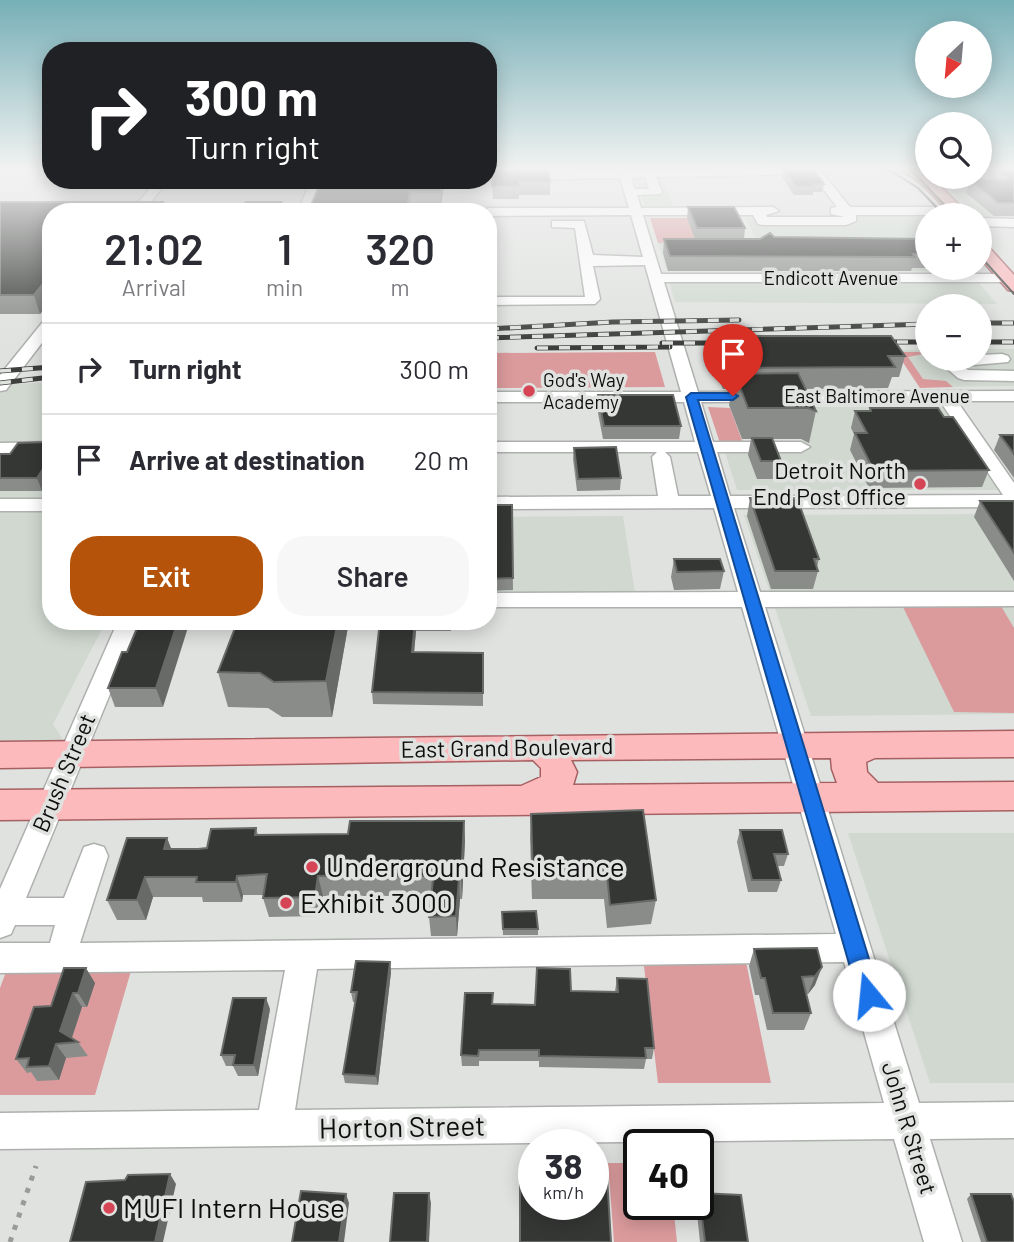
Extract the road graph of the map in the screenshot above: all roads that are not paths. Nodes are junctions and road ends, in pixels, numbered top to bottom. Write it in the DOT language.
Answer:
graph roads {
  1 [pos="580,227"];
  2 [pos="641,227"];
  3 [pos="652,258"];
  4 [pos="586,260"];
  5 [pos="992,262"];
  6 [pos="1010,282"];
  7 [pos="497,301"];
  8 [pos="42,332"];
  9 [pos="1002,359"];
  10 [pos="1014,376"];
  11 [pos="0,386"];
  12 [pos="945,396"];
  13 [pos="1014,396"];
  14 [pos="497,397"];
  15 [pos="691,397"];
  16 [pos="706,446"];
  17 [pos="42,447"];
  18 [pos="497,447"];
  19 [pos="801,447"];
  20 [pos="0,448"];
  21 [pos="661,457"];
  22 [pos="1014,499"];
  23 [pos="42,501"];
  24 [pos="497,503"];
  25 [pos="669,503"];
  26 [pos="722,503"];
  27 [pos="0,505"];
  28 [pos="1014,598"];
  29 [pos="751,599"];
  30 [pos="497,600"];
  31 [pos="125,630"];
  32 [pos="1014,744"];
  33 [pos="794,745"];
  34 [pos="873,745"];
  35 [pos="541,747"];
  36 [pos="316,751"];
  37 [pos="72,754"];
  38 [pos="0,755"];
  39 [pos="1014,796"];
  40 [pos="810,798"];
  41 [pos="872,798"];
  42 [pos="517,800"];
  43 [pos="305,803"];
  44 [pos="51,804"];
  45 [pos="0,805"];
  46 [pos="94,856"];
  47 [pos="74,912"];
  48 [pos="2,918"];
  49 [pos="65,942"];
  50 [pos="855,947"];
  51 [pos="303,956"];
  52 [pos="0,958"];
  53 [pos="1014,1120"];
  54 [pos="907,1121"];
  55 [pos="274,1128"];
  56 [pos="0,1131"];
  57 [pos="943,1242"];
  1 -- 4 [label="street"];
  2 -- 3 [label="street, John R Street"];
  3 -- 4 [label="street, Endicott Avenue"];
  3 -- 6 [label="street, Endicott Avenue"];
  3 -- 15 [label="street, John R Street"];
  4 -- 7 [label="street"];
  5 -- 6 [label="main road"];
  8 -- 11 [label="street"];
  9 -- 10 [label="street"];
  12 -- 13 [label="street, East Baltimore Avenue"];
  12 -- 15 [label="street, East Baltimore Avenue"];
  12 -- 22 [label="street"];
  14 -- 15 [label="street, East Baltimore Avenue"];
  15 -- 16 [label="street, John R Street"];
  16 -- 18 [label="street"];
  16 -- 19 [label="street"];
  16 -- 26 [label="street, John R Street"];
  17 -- 20 [label="street"];
  21 -- 25 [label="street"];
  22 -- 26 [label="street"];
  23 -- 27 [label="street"];
  24 -- 25 [label="street"];
  25 -- 26 [label="street"];
  26 -- 29 [label="street, John R Street"];
  28 -- 29 [label="street"];
  29 -- 30 [label="street"];
  29 -- 33 [label="street, John R Street"];
  31 -- 37 [label="street, Brush Street"];
  32 -- 34 [label="main road, East Grand Boulevard"];
  33 -- 34 [label="main road, East Grand Boulevard"];
  33 -- 35 [label="main road, East Grand Boulevard"];
  33 -- 40 [label="street, John R Street"];
  34 -- 41 [label="main road"];
  35 -- 36 [label="main road, East Grand Boulevard"];
  35 -- 42 [label="main road"];
  36 -- 37 [label="main road, East Grand Boulevard"];
  36 -- 43 [label="main road"];
  37 -- 38 [label="main road, East Grand Boulevard"];
  37 -- 44 [label="street, Brush Street"];
  39 -- 41 [label="main road"];
  40 -- 41 [label="main road"];
  40 -- 42 [label="main road"];
  40 -- 50 [label="street, John R Street"];
  42 -- 43 [label="main road"];
  43 -- 44 [label="main road"];
  44 -- 45 [label="main road"];
  44 -- 48 [label="street, Brush Street"];
  46 -- 47 [label="street"];
  47 -- 48 [label="street"];
  47 -- 49 [label="street"];
  50 -- 51 [label="street"];
  50 -- 54 [label="street, John R Street"];
  51 -- 52 [label="street"];
  51 -- 55 [label="street"];
  53 -- 54 [label="street, Horton Street"];
  54 -- 55 [label="street, Horton Street"];
  54 -- 57 [label="street, John R Street"];
  55 -- 56 [label="street, Horton Street"];
}
